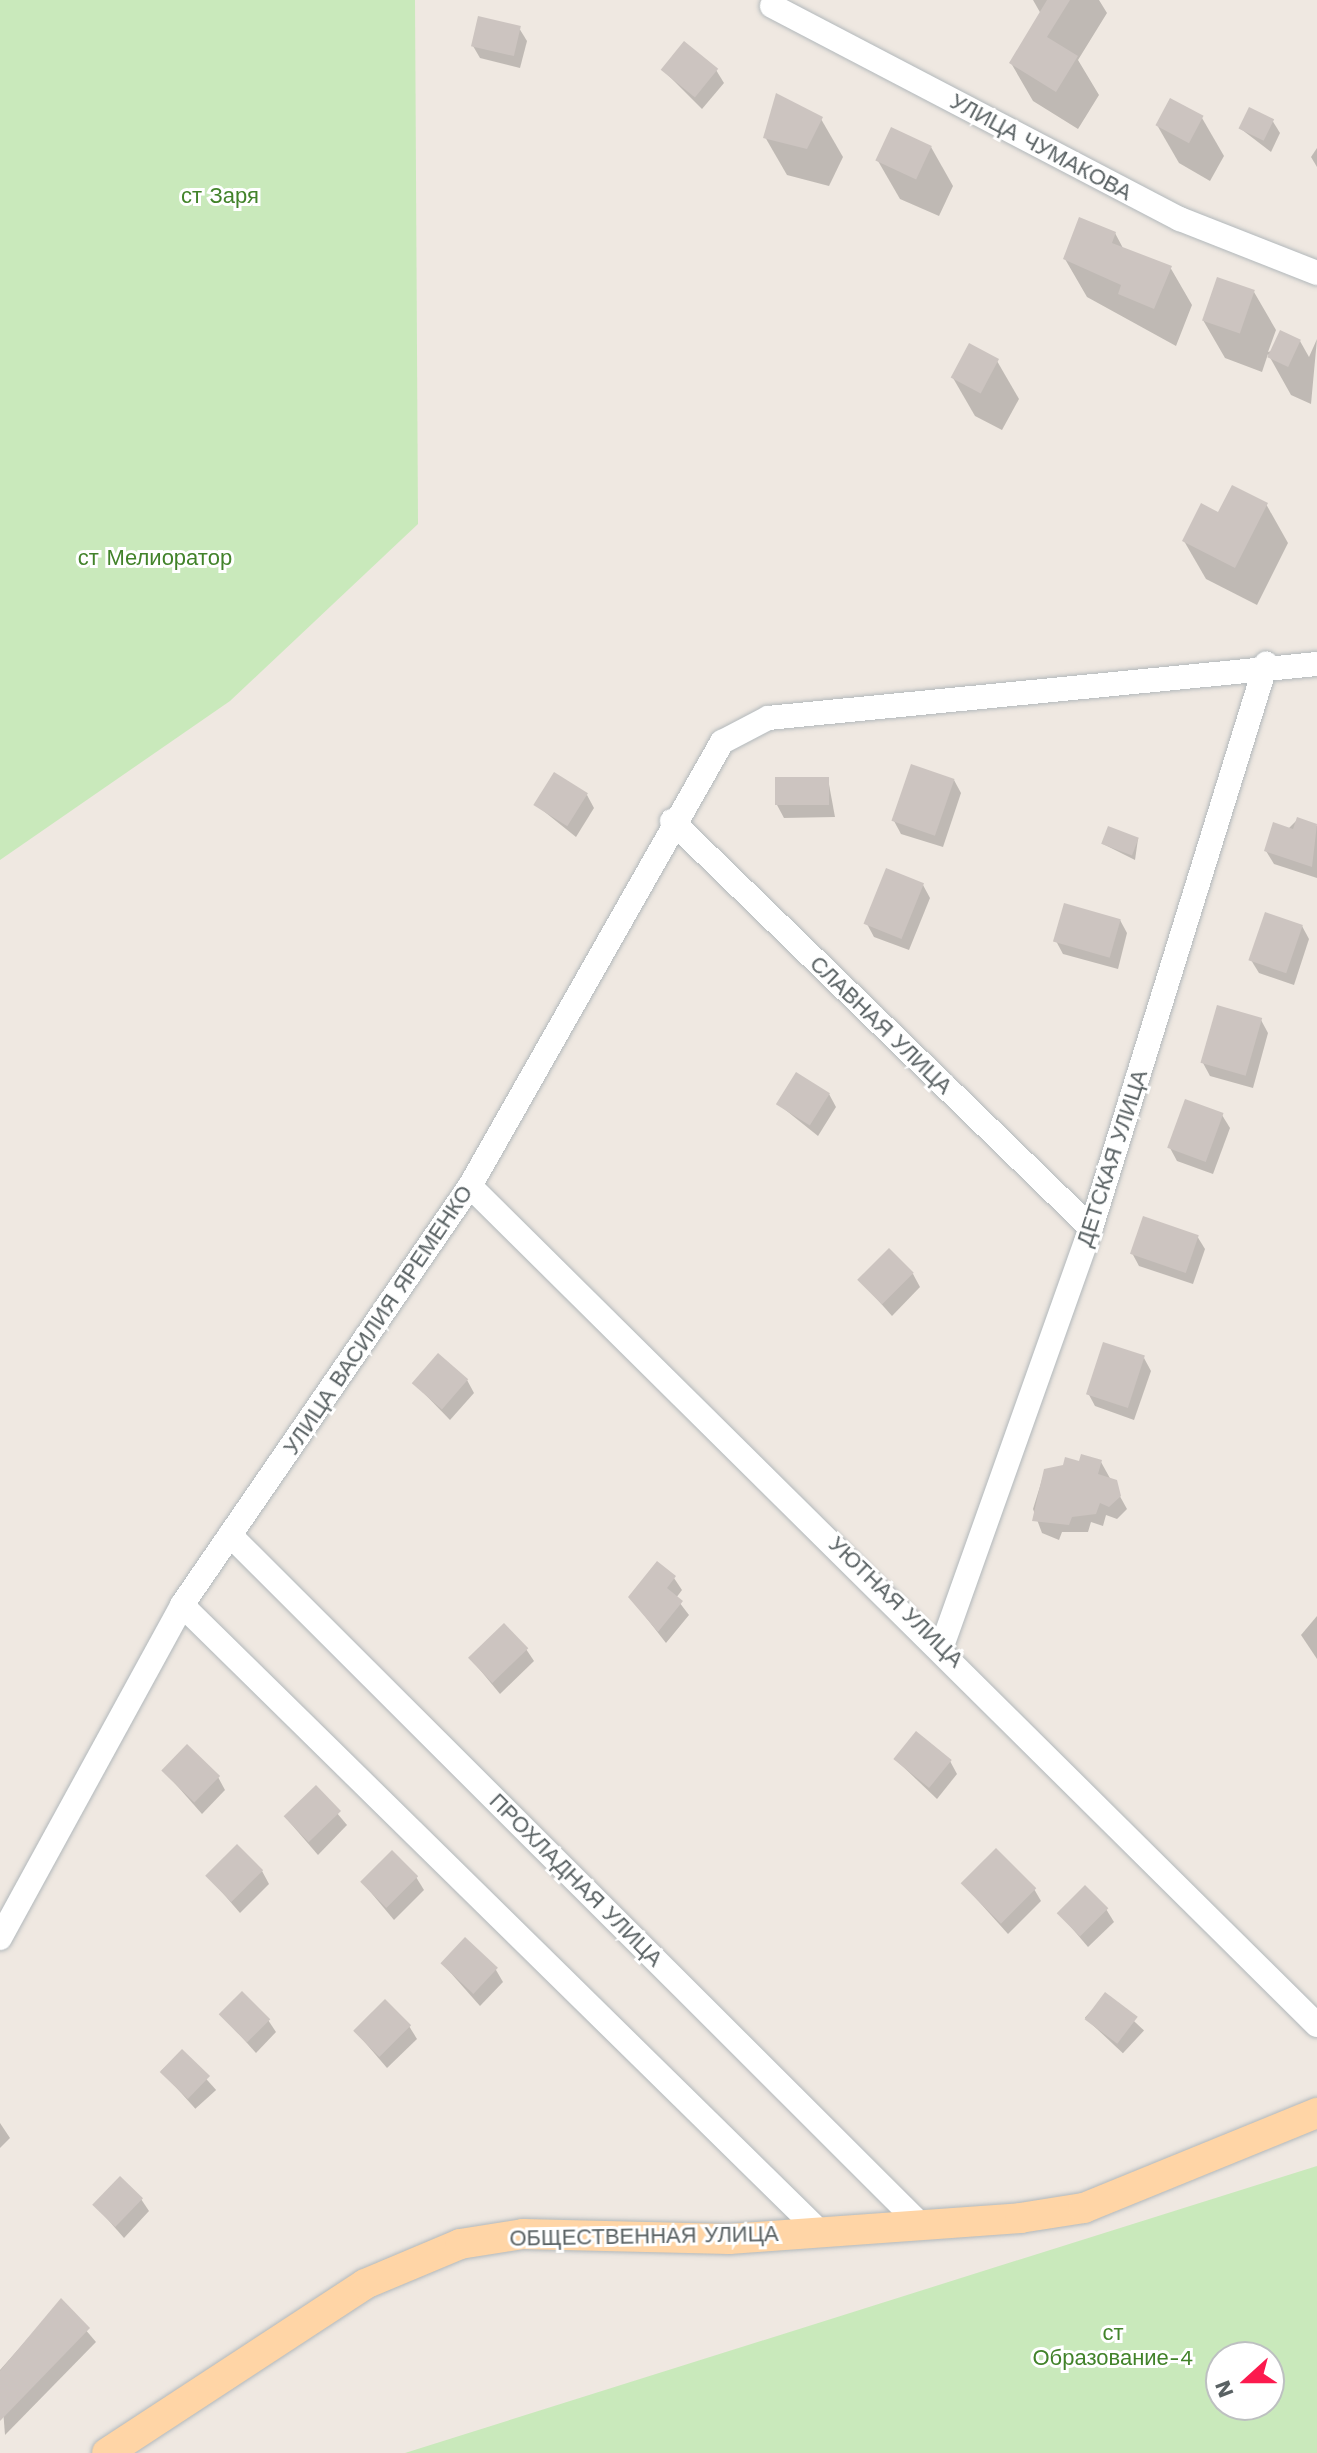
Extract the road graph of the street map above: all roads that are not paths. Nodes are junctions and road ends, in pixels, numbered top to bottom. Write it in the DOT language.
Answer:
graph roads {
  1 [pos="772,6"];
  2 [pos="1317,273"];
  3 [pos="1266,664"];
  4 [pos="1317,664"];
  5 [pos="672,821"];
  6 [pos="470,1186"];
  7 [pos="1091,1228"];
  8 [pos="230,1535"];
  9 [pos="182,1605"];
  10 [pos="942,1646"];
  11 [pos="0,1938"];
  12 [pos="1317,2025"];
  13 [pos="1317,2113"];
  14 [pos="921,2225"];
  15 [pos="820,2232"];
  16 [pos="107,2453"];
  1 -- 2 [label="street, УЛИЦА ЧУМАКОВА"];
  3 -- 4 [label="street"];
  3 -- 5 [label="street, УЛИЦА ВАСИЛИЯ ЯРЕМЕНКО"];
  3 -- 7 [label="street, ДЕТСКАЯ УЛИЦА"];
  5 -- 6 [label="street, УЛИЦА ВАСИЛИЯ ЯРЕМЕНКО"];
  5 -- 7 [label="street, СЛАВНАЯ УЛИЦА"];
  6 -- 8 [label="street, УЛИЦА ВАСИЛИЯ ЯРЕМЕНКО"];
  6 -- 10 [label="street, УЮТНАЯ УЛИЦА"];
  7 -- 10 [label="street, ДЕТСКАЯ УЛИЦА"];
  8 -- 9 [label="street, УЛИЦА ВАСИЛИЯ ЯРЕМЕНКО"];
  8 -- 14 [label="street, ПРОХЛАДНАЯ УЛИЦА"];
  9 -- 11 [label="street, УЛИЦА ВАСИЛИЯ ЯРЕМЕНКО"];
  9 -- 15 [label="street"];
  10 -- 12 [label="street, УЮТНАЯ УЛИЦА"];
  13 -- 14 [label="main road, ОБЩЕСТВЕННАЯ УЛИЦА"];
  14 -- 15 [label="main road, ОБЩЕСТВЕННАЯ УЛИЦА"];
  15 -- 16 [label="main road, ОБЩЕСТВЕННАЯ УЛИЦА"];
}
